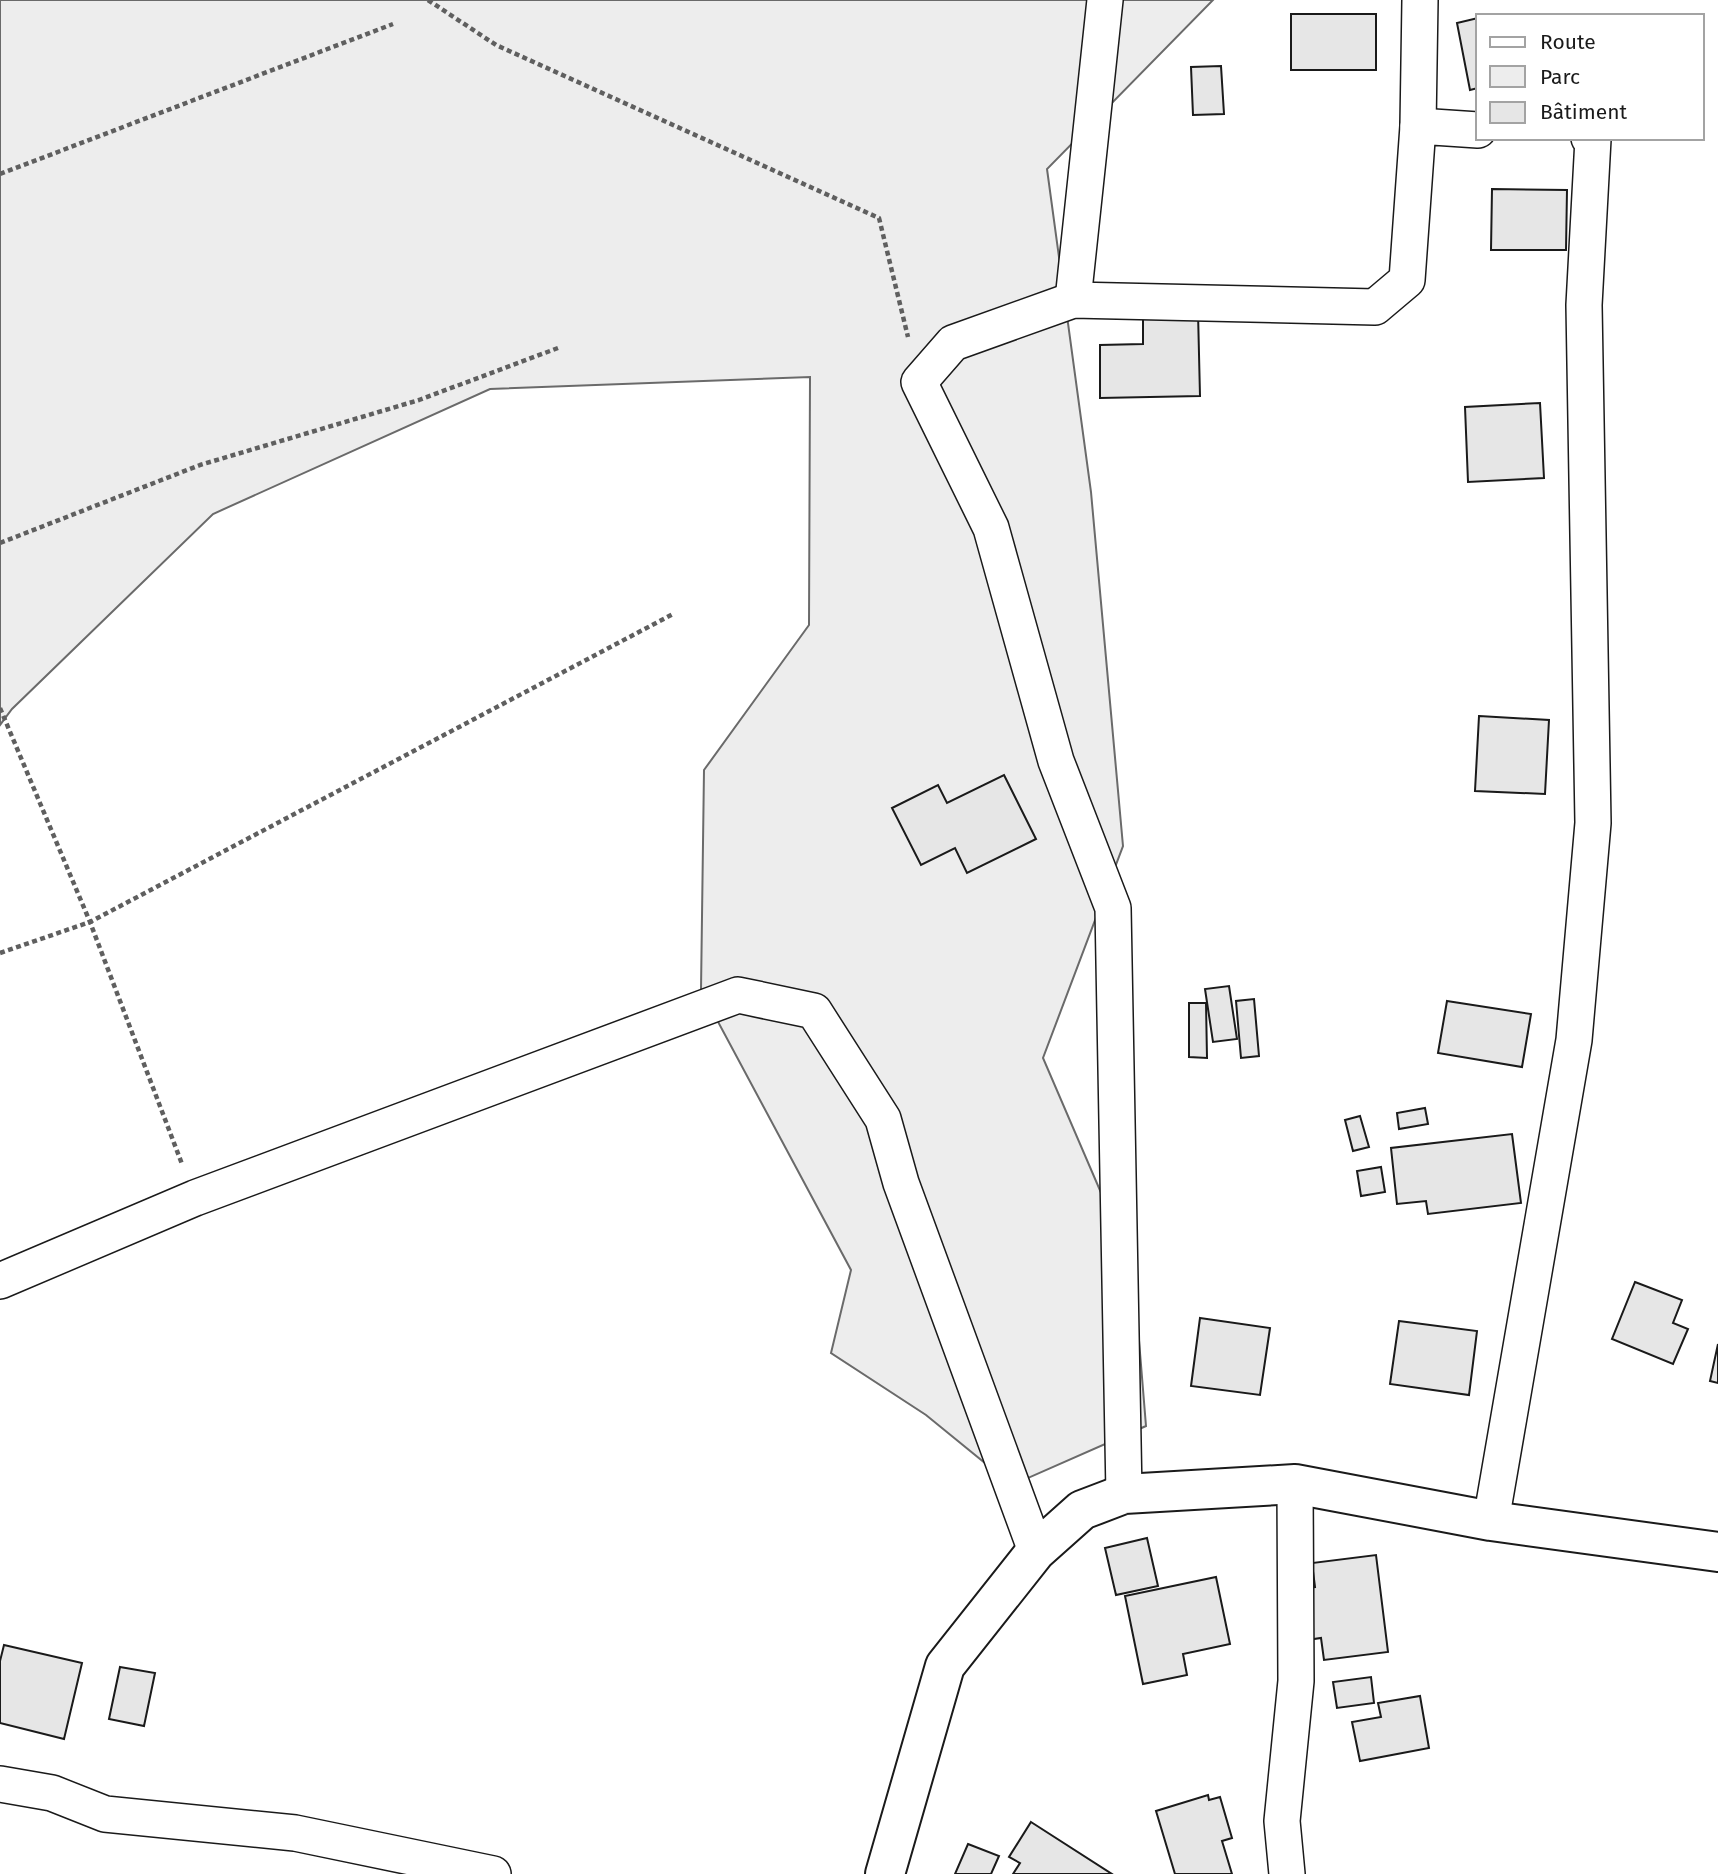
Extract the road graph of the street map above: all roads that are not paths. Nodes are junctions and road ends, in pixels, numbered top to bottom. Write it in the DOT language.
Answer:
graph roads {
  1 [pos="1105,0"];
  2 [pos="1420,0"];
  3 [pos="1418,126"];
  4 [pos="1476,130"];
  5 [pos="1593,140"];
  6 [pos="1073,300"];
  7 [pos="0,1281"];
  8 [pos="1295,1484"];
  9 [pos="1124,1494"];
  10 [pos="1491,1521"];
  11 [pos="1036,1551"];
  12 [pos="1718,1552"];
  13 [pos="0,1784"];
  14 [pos="493,1874"];
  15 [pos="885,1874"];
  16 [pos="1287,1874"];
  1 -- 6 [label="street"];
  2 -- 3 [label="street"];
  3 -- 4 [label="street"];
  3 -- 6 [label="street"];
  5 -- 10 [label="street"];
  6 -- 9 [label="street"];
  7 -- 11 [label="street"];
  8 -- 9 [label="street"];
  8 -- 10 [label="street"];
  8 -- 16 [label="street"];
  9 -- 11 [label="street"];
  10 -- 12 [label="street"];
  11 -- 15 [label="street"];
  13 -- 14 [label="street"];
}
